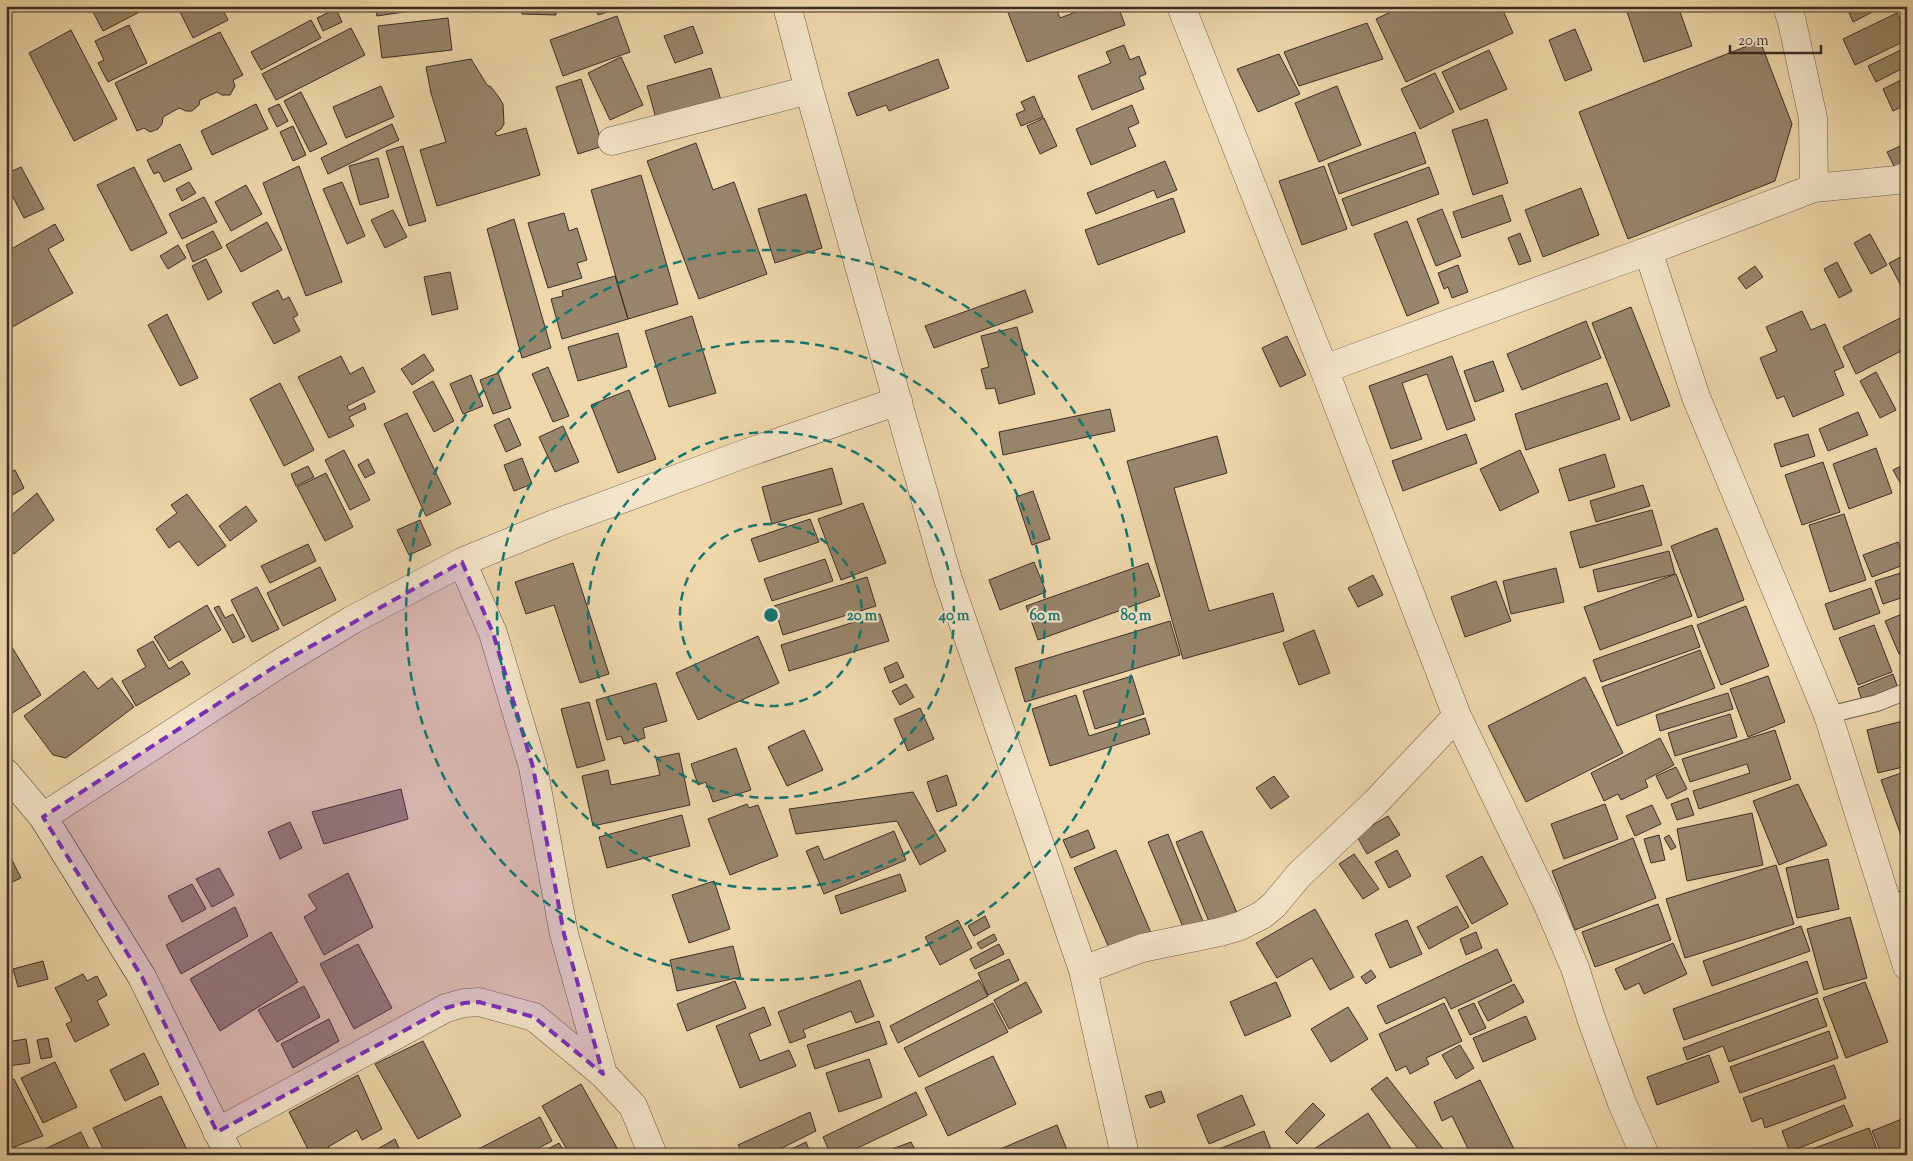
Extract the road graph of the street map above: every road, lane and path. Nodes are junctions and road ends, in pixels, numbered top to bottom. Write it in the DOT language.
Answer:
graph roads {
  1 [pos="787,6"];
  2 [pos="1181,6"];
  3 [pos="1787,6"];
  4 [pos="809,90"];
  5 [pos="612,141"];
  6 [pos="1907,176"];
  7 [pos="1814,188"];
  8 [pos="1648,251"];
  9 [pos="1324,369"];
  10 [pos="898,401"];
  11 [pos="462,562"];
  12 [pos="1907,691"];
  13 [pos="1828,715"];
  14 [pos="1457,716"];
  15 [pos="6,773"];
  16 [pos="43,817"];
  17 [pos="1897,901"];
  18 [pos="1907,966"];
  19 [pos="1083,970"];
  20 [pos="603,1074"];
  21 [pos="223,1144"];
  22 [pos="653,1155"];
  23 [pos="1125,1155"];
  24 [pos="1645,1155"];
  1 -- 4 [label="street"];
  2 -- 9 [label="street"];
  3 -- 7 [label="street"];
  4 -- 5 [label="street"];
  4 -- 10 [label="street"];
  6 -- 7 [label="street"];
  7 -- 8 [label="street"];
  8 -- 9 [label="street"];
  8 -- 13 [label="street"];
  9 -- 14 [label="street"];
  10 -- 11 [label="street"];
  10 -- 19 [label="street"];
  11 -- 16 [label="street"];
  11 -- 20 [label="street"];
  12 -- 13 [label="lane"];
  13 -- 17 [label="street"];
  14 -- 19 [label="street"];
  14 -- 24 [label="street"];
  15 -- 16 [label="street"];
  16 -- 21 [label="street"];
  17 -- 18 [label="street"];
  19 -- 23 [label="street"];
  20 -- 21 [label="street"];
  20 -- 22 [label="street"];
}
